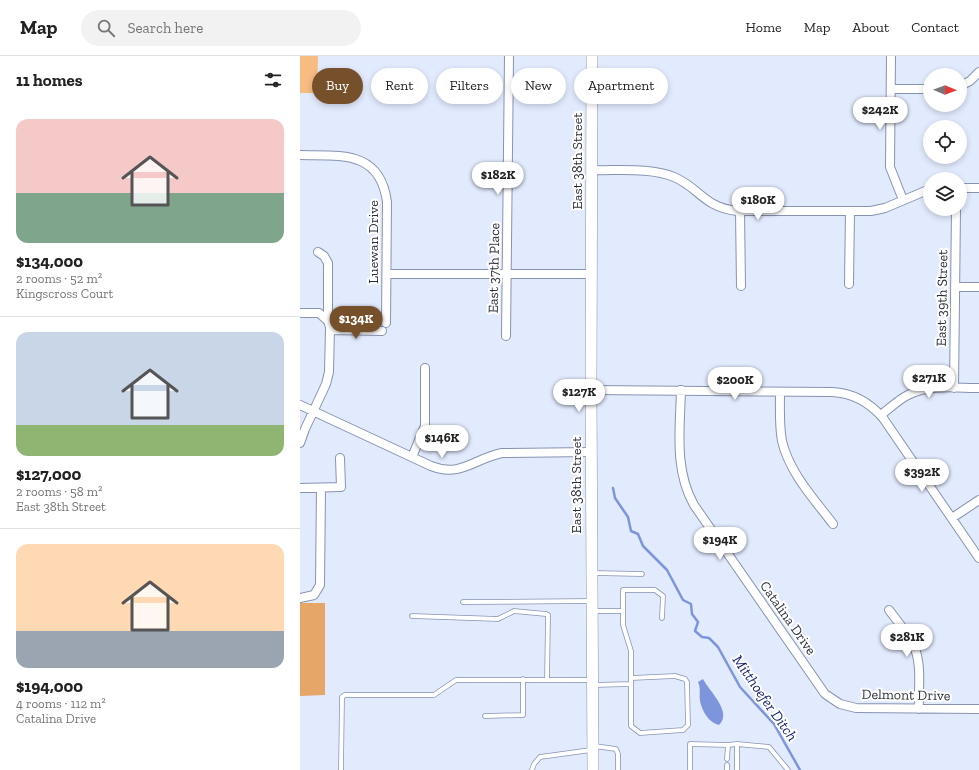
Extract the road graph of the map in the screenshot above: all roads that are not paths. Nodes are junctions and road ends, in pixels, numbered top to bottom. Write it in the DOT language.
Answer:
graph roads {
  1 [pos="509,56"];
  2 [pos="592,56"];
  3 [pos="891,56"];
  4 [pos="979,72"];
  5 [pos="967,82"];
  6 [pos="891,89"];
  7 [pos="923,89"];
  8 [pos="300,155"];
  9 [pos="592,170"];
  10 [pos="967,188"];
  11 [pos="979,188"];
  12 [pos="923,193"];
  13 [pos="903,200"];
  14 [pos="740,211"];
  15 [pos="850,211"];
  16 [pos="956,216"];
  17 [pos="318,252"];
  18 [pos="386,274"];
  19 [pos="592,274"];
  20 [pos="508,275"];
  21 [pos="849,284"];
  22 [pos="741,286"];
  23 [pos="955,287"];
  24 [pos="979,287"];
  25 [pos="300,313"];
  26 [pos="328,320"];
  27 [pos="386,323"];
  28 [pos="330,330"];
  29 [pos="382,330"];
  30 [pos="506,336"];
  31 [pos="424,368"];
  32 [pos="954,388"];
  33 [pos="979,388"];
  34 [pos="590,390"];
  35 [pos="681,390"];
  36 [pos="780,392"];
  37 [pos="300,405"];
  38 [pos="313,411"];
  39 [pos="881,416"];
  40 [pos="300,443"];
  41 [pos="591,452"];
  42 [pos="412,457"];
  43 [pos="340,458"];
  44 [pos="300,488"];
  45 [pos="321,488"];
  46 [pos="979,500"];
  47 [pos="952,518"];
  48 [pos="833,524"];
  49 [pos="979,558"];
  50 [pos="592,573"];
  51 [pos="642,574"];
  52 [pos="300,598"];
  53 [pos="463,602"];
  54 [pos="592,606"];
  55 [pos="889,610"];
  56 [pos="623,611"];
  57 [pos="412,616"];
  58 [pos="662,618"];
  59 [pos="631,678"];
  60 [pos="523,679"];
  61 [pos="547,680"];
  62 [pos="593,682"];
  63 [pos="631,684"];
  64 [pos="834,701"];
  65 [pos="918,708"];
  66 [pos="979,709"];
  67 [pos="485,716"];
  68 [pos="736,744"];
  69 [pos="728,745"];
  70 [pos="593,748"];
  71 [pos="727,759"];
  72 [pos="341,770"];
  73 [pos="532,770"];
  74 [pos="593,770"];
  75 [pos="618,770"];
  76 [pos="690,770"];
  77 [pos="737,770"];
  78 [pos="788,770"];
  1 -- 20 [label="street, East 37th Place"];
  2 -- 9 [label="main road, East 38th Street"];
  3 -- 6 [label="street"];
  4 -- 5 [label="street"];
  6 -- 7 [label="street"];
  6 -- 13 [label="street"];
  8 -- 18 [label="street, Luewan Drive"];
  9 -- 14 [label="street"];
  9 -- 19 [label="main road, East 38th Street"];
  10 -- 11 [label="street"];
  12 -- 13 [label="street"];
  13 -- 15 [label="street"];
  14 -- 15 [label="street"];
  14 -- 22 [label="street"];
  15 -- 21 [label="street"];
  16 -- 23 [label="street, East 39th Street"];
  17 -- 26 [label="street"];
  18 -- 20 [label="street"];
  18 -- 27 [label="street, Luewan Drive"];
  19 -- 20 [label="street"];
  19 -- 34 [label="main road, East 38th Street"];
  20 -- 30 [label="street, East 37th Place"];
  23 -- 24 [label="street"];
  23 -- 32 [label="street, East 39th Street"];
  25 -- 26 [label="street"];
  26 -- 28 [label="street"];
  28 -- 29 [label="street"];
  28 -- 38 [label="street"];
  31 -- 42 [label="street"];
  32 -- 33 [label="street"];
  32 -- 39 [label="street"];
  34 -- 35 [label="street"];
  34 -- 41 [label="main road, East 38th Street"];
  35 -- 36 [label="street"];
  35 -- 64 [label="street, Catalina Drive"];
  36 -- 39 [label="street"];
  36 -- 48 [label="street"];
  37 -- 38 [label="street"];
  38 -- 40 [label="street"];
  38 -- 42 [label="street"];
  39 -- 47 [label="street"];
  41 -- 42 [label="street"];
  41 -- 50 [label="main road, East 38th Street"];
  43 -- 45 [label="street"];
  44 -- 45 [label="street"];
  45 -- 52 [label="street"];
  46 -- 47 [label="street"];
  47 -- 49 [label="street"];
  50 -- 51 [label="lane"];
  50 -- 54 [label="main road, East 38th Street"];
  53 -- 54 [label="lane"];
  54 -- 56 [label="lane"];
  54 -- 62 [label="main road, East 38th Street"];
  55 -- 65 [label="street"];
  56 -- 58 [label="lane"];
  56 -- 59 [label="lane"];
  57 -- 61 [label="lane"];
  59 -- 63 [label="lane"];
  59 -- 63 [label="lane"];
  60 -- 61 [label="lane"];
  60 -- 67 [label="lane"];
  60 -- 72 [label="lane"];
  61 -- 62 [label="lane"];
  62 -- 63 [label="lane"];
  62 -- 70 [label="main road, East 38th Street"];
  64 -- 65 [label="street, Delmont Drive"];
  65 -- 66 [label="street, Delmont Drive"];
  68 -- 69 [label="lane"];
  68 -- 77 [label="lane"];
  68 -- 78 [label="lane"];
  69 -- 71 [label="lane"];
  69 -- 76 [label="lane"];
  70 -- 73 [label="lane"];
  70 -- 74 [label="main road, East 38th Street"];
  70 -- 75 [label="lane"];
}
